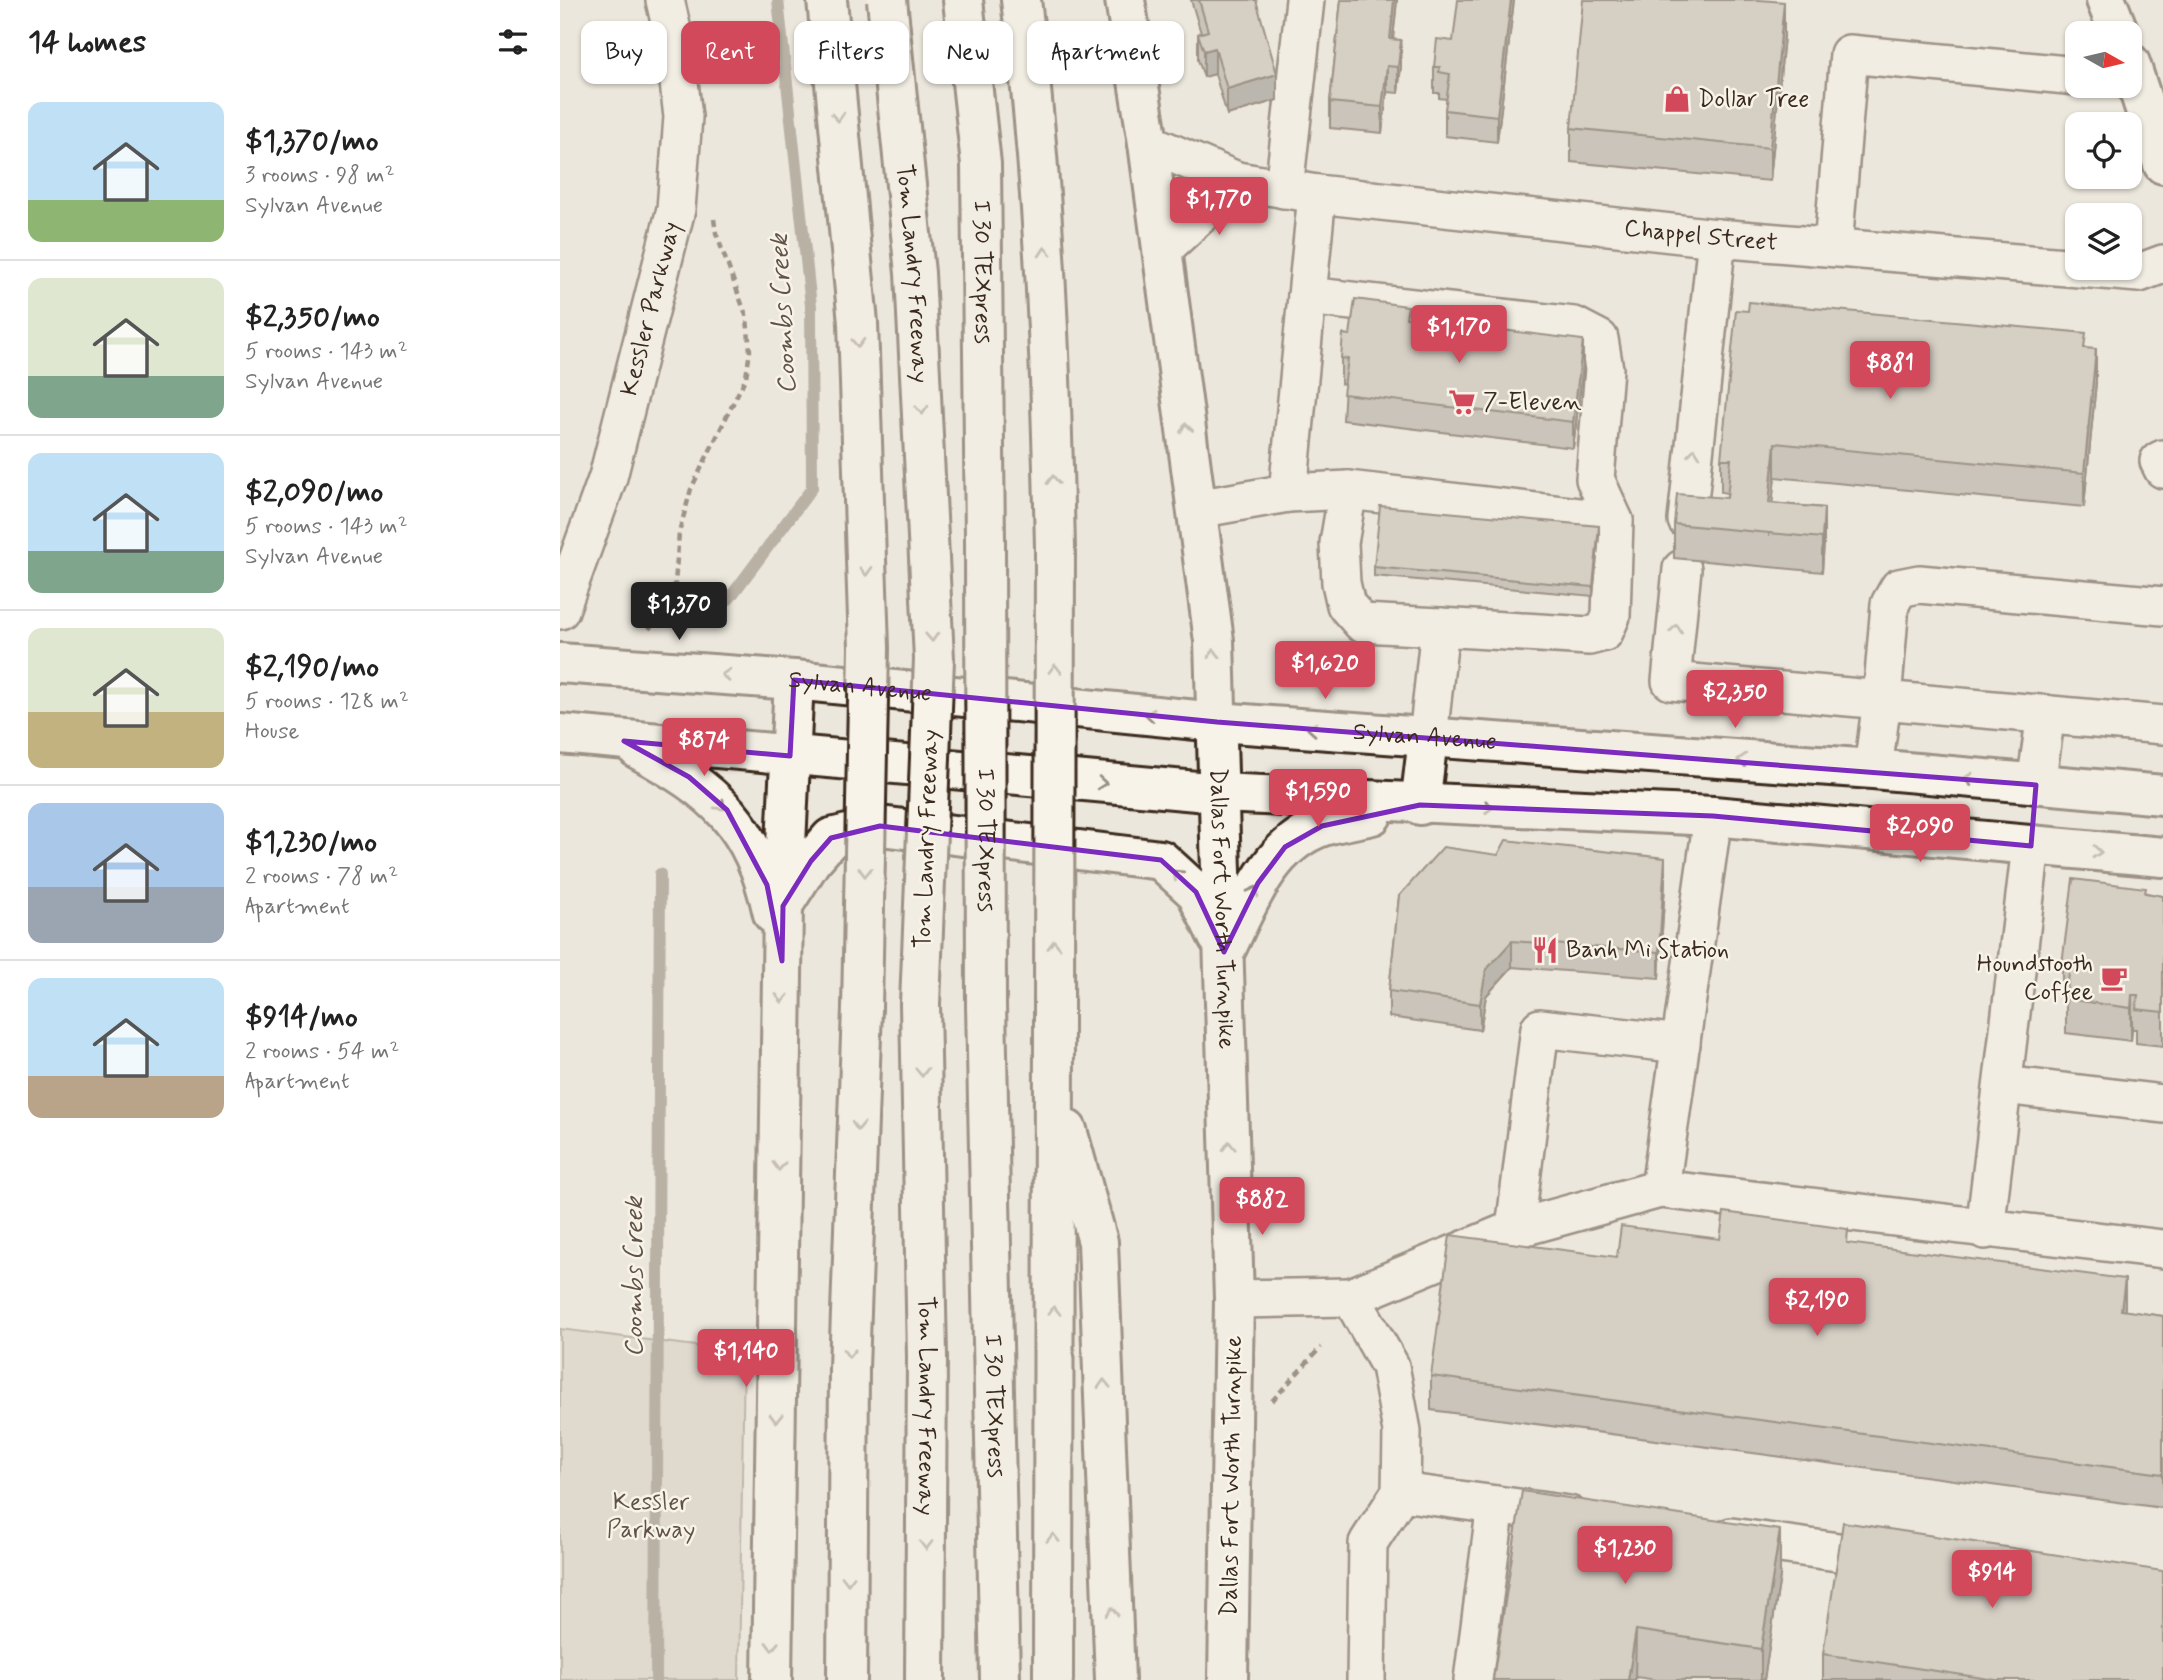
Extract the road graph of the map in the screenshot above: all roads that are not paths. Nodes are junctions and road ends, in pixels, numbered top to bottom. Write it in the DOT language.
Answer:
graph roads {
  1 [pos="665,0"];
  2 [pos="827,0"];
  3 [pos="887,0"];
  4 [pos="963,0"];
  5 [pos="1021,0"];
  6 [pos="1125,0"];
  7 [pos="1305,0"];
  8 [pos="2106,0"];
  9 [pos="2114,21"];
  10 [pos="2065,75"];
  11 [pos="2140,98"];
  12 [pos="1148,143"];
  13 [pos="2163,164"];
  14 [pos="1237,181"];
  15 [pos="1301,191"];
  16 [pos="1717,238"];
  17 [pos="1833,247"];
  18 [pos="1162,250"];
  19 [pos="2163,264"];
  20 [pos="1307,296"];
  21 [pos="2163,459"];
  22 [pos="2163,469"];
  23 [pos="1348,490"];
  24 [pos="1287,493"];
  25 [pos="1196,509"];
  26 [pos="1687,520"];
  27 [pos="1614,521"];
  28 [pos="1682,569"];
  29 [pos="2163,606"];
  30 [pos="560,610"];
  31 [pos="1440,627"];
  32 [pos="560,663"];
  33 [pos="794,680"];
  34 [pos="1882,700"];
  35 [pos="2046,713"];
  36 [pos="1217,722"];
  37 [pos="2163,724"];
  38 [pos="560,734"];
  39 [pos="1429,738"];
  40 [pos="624,741"];
  41 [pos="790,756"];
  42 [pos="1873,769"];
  43 [pos="2036,785"];
  44 [pos="1219,793"];
  45 [pos="2163,795"];
  46 [pos="1420,805"];
  47 [pos="1713,816"];
  48 [pos="2031,846"];
  49 [pos="2163,857"];
  50 [pos="783,906"];
  51 [pos="1224,952"];
  52 [pos="782,961"];
  53 [pos="1681,1044"];
  54 [pos="1055,1084"];
  55 [pos="2004,1085"];
  56 [pos="2163,1104"];
  57 [pos="1660,1189"];
  58 [pos="1515,1229"];
  59 [pos="1985,1230"];
  60 [pos="2163,1250"];
  61 [pos="1350,1297"];
  62 [pos="1234,1299"];
  63 [pos="1401,1492"];
  64 [pos="1496,1505"];
  65 [pos="1605,1520"];
  66 [pos="1700,1533"];
  67 [pos="1918,1563"];
  68 [pos="772,1680"];
  69 [pos="847,1680"];
  70 [pos="925,1680"];
  71 [pos="1000,1680"];
  72 [pos="1053,1680"];
  73 [pos="1115,1680"];
  74 [pos="1228,1680"];
  75 [pos="1366,1680"];
  76 [pos="1474,1680"];
  1 -- 30 [label="street, Kessler Parkway"];
  2 -- 69 [label="main road, one-way, bridge"];
  3 -- 70 [label="main road, Tom Landry Freeway, one-way, bridge"];
  4 -- 71 [label="main road, I 30 TEXpress, bridge"];
  54 -- 5 [label="main road, one-way, bridge"];
  6 -- 12 [label="main road, Dallas Fort Worth Turnpike"];
  7 -- 15 [label="street"];
  8 -- 9 [label="main road"];
  10 -- 17 [label="street"];
  11 -- 13 [label="main road"];
  12 -- 14 [label="street, Chappel Street"];
  12 -- 18 [label="main road, Dallas Fort Worth Turnpike"];
  14 -- 15 [label="street, Chappel Street"];
  14 -- 18 [label="street"];
  15 -- 16 [label="street, Chappel Street"];
  15 -- 20 [label="street"];
  16 -- 17 [label="street, Chappel Street"];
  26 -- 16 [label="street, one-way"];
  17 -- 19 [label="street, Chappel Street"];
  25 -- 18 [label="main road, Dallas Fort Worth Turnpike, one-way"];
  20 -- 24 [label="street"];
  20 -- 27 [label="street"];
  21 -- 22 [label="street"];
  23 -- 24 [label="street"];
  23 -- 27 [label="street"];
  23 -- 31 [label="street"];
  24 -- 25 [label="street"];
  36 -- 25 [label="main road, Dallas Fort Worth Turnpike, one-way"];
  27 -- 31 [label="street"];
  34 -- 28 [label="street, one-way"];
  29 -- 34 [label="street"];
  31 -- 39 [label="street"];
  33 -- 32 [label="main road, Sylvan Avenue, one-way"];
  36 -- 33 [label="main road, Sylvan Avenue, one-way"];
  33 -- 41 [label="main road"];
  34 -- 35 [label="street"];
  34 -- 42 [label="street"];
  35 -- 37 [label="street"];
  35 -- 43 [label="street"];
  39 -- 36 [label="main road, Sylvan Avenue, one-way"];
  36 -- 44 [label="main road, Dallas Fort Worth Turnpike"];
  38 -- 40 [label="main road"];
  42 -- 39 [label="main road, Sylvan Avenue, one-way"];
  39 -- 46 [label="main road"];
  40 -- 41 [label="main road"];
  40 -- 52 [label="main road, one-way"];
  41 -- 44 [label="main road, one-way"];
  41 -- 50 [label="main road"];
  43 -- 42 [label="main road, Sylvan Avenue, one-way"];
  43 -- 45 [label="main road, Sylvan Avenue"];
  43 -- 48 [label="main road"];
  44 -- 46 [label="main road"];
  44 -- 51 [label="main road, Dallas Fort Worth Turnpike"];
  46 -- 47 [label="main road, one-way"];
  51 -- 46 [label="main road, one-way"];
  47 -- 48 [label="main road"];
  47 -- 53 [label="street"];
  48 -- 49 [label="main road, one-way"];
  48 -- 55 [label="street"];
  51 -- 50 [label="main road, one-way"];
  50 -- 52 [label="main road"];
  62 -- 51 [label="main road, Dallas Fort Worth Turnpike, one-way"];
  52 -- 68 [label="main road, one-way"];
  53 -- 57 [label="street"];
  53 -- 58 [label="street"];
  72 -- 54 [label="main road, one-way"];
  73 -- 54 [label="main road, one-way"];
  55 -- 56 [label="street"];
  55 -- 59 [label="street"];
  57 -- 58 [label="street"];
  57 -- 59 [label="street"];
  58 -- 61 [label="street"];
  59 -- 60 [label="street"];
  61 -- 62 [label="street"];
  61 -- 63 [label="street"];
  62 -- 74 [label="main road, Dallas Fort Worth Turnpike"];
  63 -- 64 [label="street"];
  63 -- 75 [label="street"];
  64 -- 65 [label="street"];
  64 -- 76 [label="street"];
  66 -- 67 [label="street"];
}
